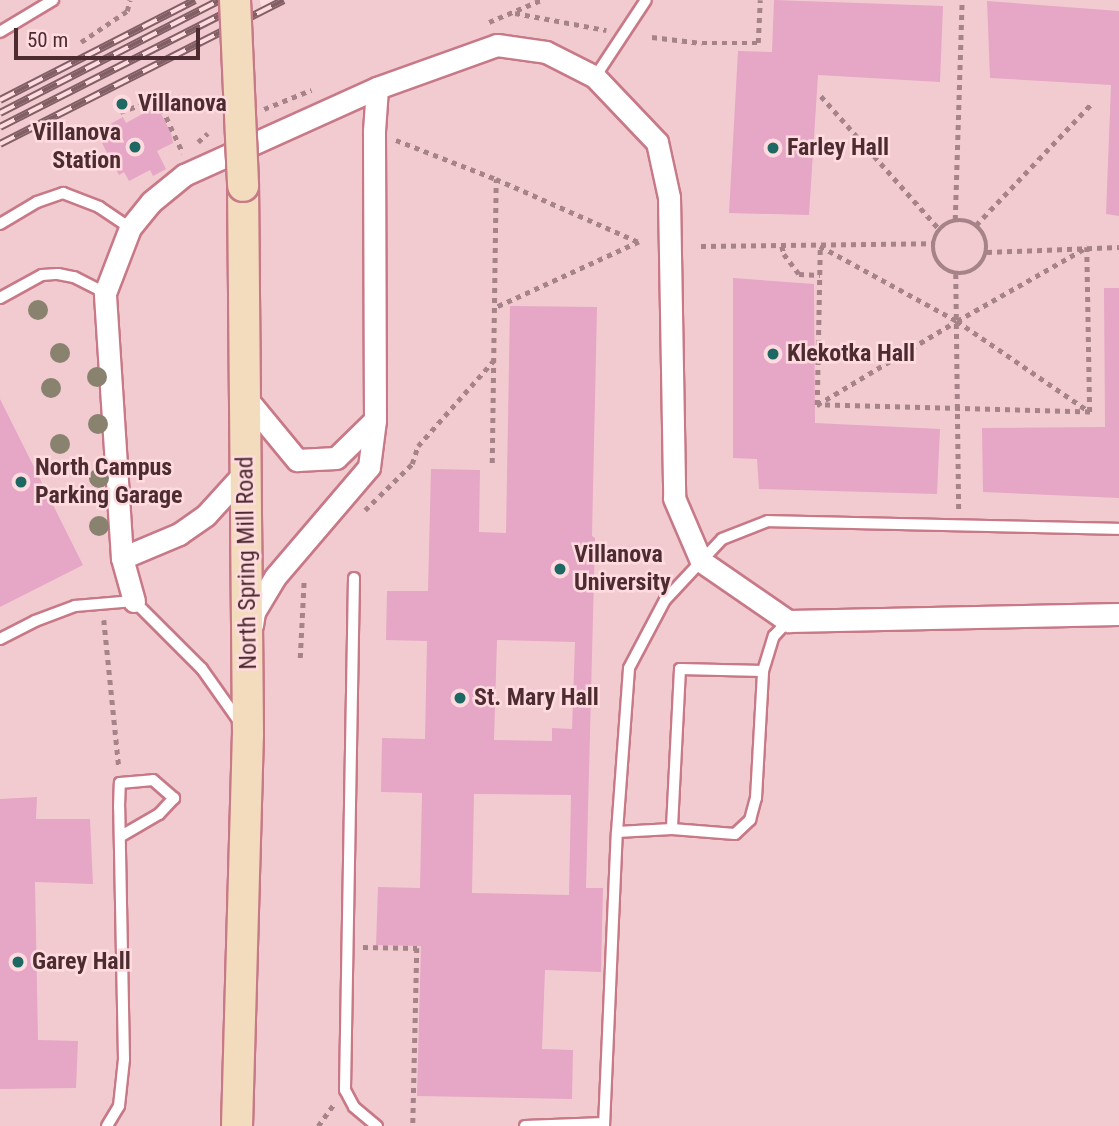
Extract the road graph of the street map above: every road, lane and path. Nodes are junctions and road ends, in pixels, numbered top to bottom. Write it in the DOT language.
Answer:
graph roads {
  1 [pos="53,0"];
  2 [pos="130,0"];
  3 [pos="234,0"];
  4 [pos="541,0"];
  5 [pos="646,0"];
  6 [pos="760,0"];
  7 [pos="962,0"];
  8 [pos="513,12"];
  9 [pos="103,27"];
  10 [pos="476,27"];
  11 [pos="607,30"];
  12 [pos="0,32"];
  13 [pos="107,33"];
  14 [pos="652,37"];
  15 [pos="81,42"];
  16 [pos="595,77"];
  17 [pos="377,88"];
  18 [pos="315,89"];
  19 [pos="821,96"];
  20 [pos="1093,102"];
  21 [pos="120,112"];
  22 [pos="260,112"];
  23 [pos="374,131"];
  24 [pos="216,136"];
  25 [pos="496,179"];
  26 [pos="956,220"];
  27 [pos="0,224"];
  28 [pos="976,225"];
  29 [pos="130,228"];
  30 [pos="939,229"];
  31 [pos="933,243"];
  32 [pos="701,246"];
  33 [pos="782,246"];
  34 [pos="820,246"];
  35 [pos="1087,247"];
  36 [pos="1119,247"];
  37 [pos="987,252"];
  38 [pos="956,274"];
  39 [pos="820,275"];
  40 [pos="105,293"];
  41 [pos="0,298"];
  42 [pos="495,308"];
  43 [pos="957,321"];
  44 [pos="494,360"];
  45 [pos="245,397"];
  46 [pos="817,405"];
  47 [pos="958,410"];
  48 [pos="1090,412"];
  49 [pos="375,420"];
  50 [pos="492,463"];
  51 [pos="246,471"];
  52 [pos="360,515"];
  53 [pos="959,525"];
  54 [pos="1119,529"];
  55 [pos="122,558"];
  56 [pos="701,561"];
  57 [pos="304,576"];
  58 [pos="354,579"];
  59 [pos="134,601"];
  60 [pos="103,604"];
  61 [pos="1119,614"];
  62 [pos="788,621"];
  63 [pos="0,639"];
  64 [pos="247,648"];
  65 [pos="300,659"];
  66 [pos="763,671"];
  67 [pos="248,734"];
  68 [pos="121,783"];
  69 [pos="672,829"];
  70 [pos="617,832"];
  71 [pos="121,836"];
  72 [pos="348,947"];
  73 [pos="345,1090"];
  74 [pos="604,1125"];
  75 [pos="107,1126"];
  76 [pos="237,1126"];
  77 [pos="318,1126"];
  78 [pos="377,1126"];
  79 [pos="413,1126"];
  80 [pos="525,1126"];
  1 -- 12 [label="lane"];
  2 -- 9 [label="path"];
  3 -- 45 [label="main road, North Spring Mill Road, bridge"];
  4 -- 8 [label="path"];
  5 -- 16 [label="lane"];
  6 -- 14 [label="path"];
  7 -- 26 [label="path"];
  8 -- 10 [label="path"];
  8 -- 11 [label="path"];
  9 -- 13 [label="path"];
  9 -- 15 [label="path"];
  16 -- 17 [label="street"];
  16 -- 56 [label="street"];
  17 -- 23 [label="street"];
  17 -- 29 [label="street"];
  18 -- 22 [label="path"];
  19 -- 30 [label="path"];
  20 -- 28 [label="path"];
  21 -- 24 [label="path"];
  23 -- 25 [label="path"];
  23 -- 49 [label="street"];
  25 -- 42 [label="path"];
  25 -- 42 [label="path"];
  26 -- 28 [label="path"];
  26 -- 30 [label="path"];
  27 -- 29 [label="lane"];
  28 -- 37 [label="path"];
  29 -- 40 [label="street"];
  30 -- 31 [label="path"];
  31 -- 34 [label="path"];
  31 -- 38 [label="path"];
  32 -- 33 [label="path"];
  33 -- 34 [label="path"];
  33 -- 39 [label="path"];
  34 -- 39 [label="path"];
  34 -- 43 [label="path"];
  35 -- 36 [label="path"];
  35 -- 37 [label="path"];
  35 -- 43 [label="path"];
  35 -- 48 [label="path"];
  37 -- 38 [label="path"];
  38 -- 43 [label="path"];
  39 -- 46 [label="path"];
  40 -- 41 [label="lane"];
  40 -- 55 [label="street"];
  42 -- 44 [label="path"];
  43 -- 46 [label="path"];
  43 -- 47 [label="path"];
  43 -- 48 [label="path"];
  44 -- 50 [label="path"];
  44 -- 52 [label="path"];
  45 -- 49 [label="street"];
  45 -- 51 [label="main road, North Spring Mill Road"];
  46 -- 47 [label="path"];
  47 -- 48 [label="path"];
  47 -- 53 [label="path"];
  49 -- 64 [label="street"];
  51 -- 55 [label="street"];
  51 -- 64 [label="main road, North Spring Mill Road"];
  53 -- 54 [label="lane"];
  53 -- 56 [label="lane"];
  55 -- 59 [label="street"];
  56 -- 62 [label="street"];
  56 -- 70 [label="lane"];
  57 -- 65 [label="path"];
  58 -- 72 [label="lane"];
  59 -- 60 [label="lane"];
  59 -- 67 [label="lane"];
  60 -- 63 [label="lane"];
  60 -- 68 [label="path"];
  61 -- 62 [label="street"];
  62 -- 66 [label="lane"];
  64 -- 67 [label="main road, North Spring Mill Road"];
  66 -- 69 [label="lane"];
  66 -- 69 [label="lane"];
  67 -- 76 [label="main road, North Spring Mill Road"];
  68 -- 71 [label="lane"];
  68 -- 71 [label="lane"];
  69 -- 70 [label="lane"];
  70 -- 74 [label="lane"];
  71 -- 75 [label="lane"];
  72 -- 73 [label="lane"];
  72 -- 79 [label="path"];
  73 -- 77 [label="path"];
  73 -- 78 [label="lane"];
  74 -- 80 [label="lane"];
}
